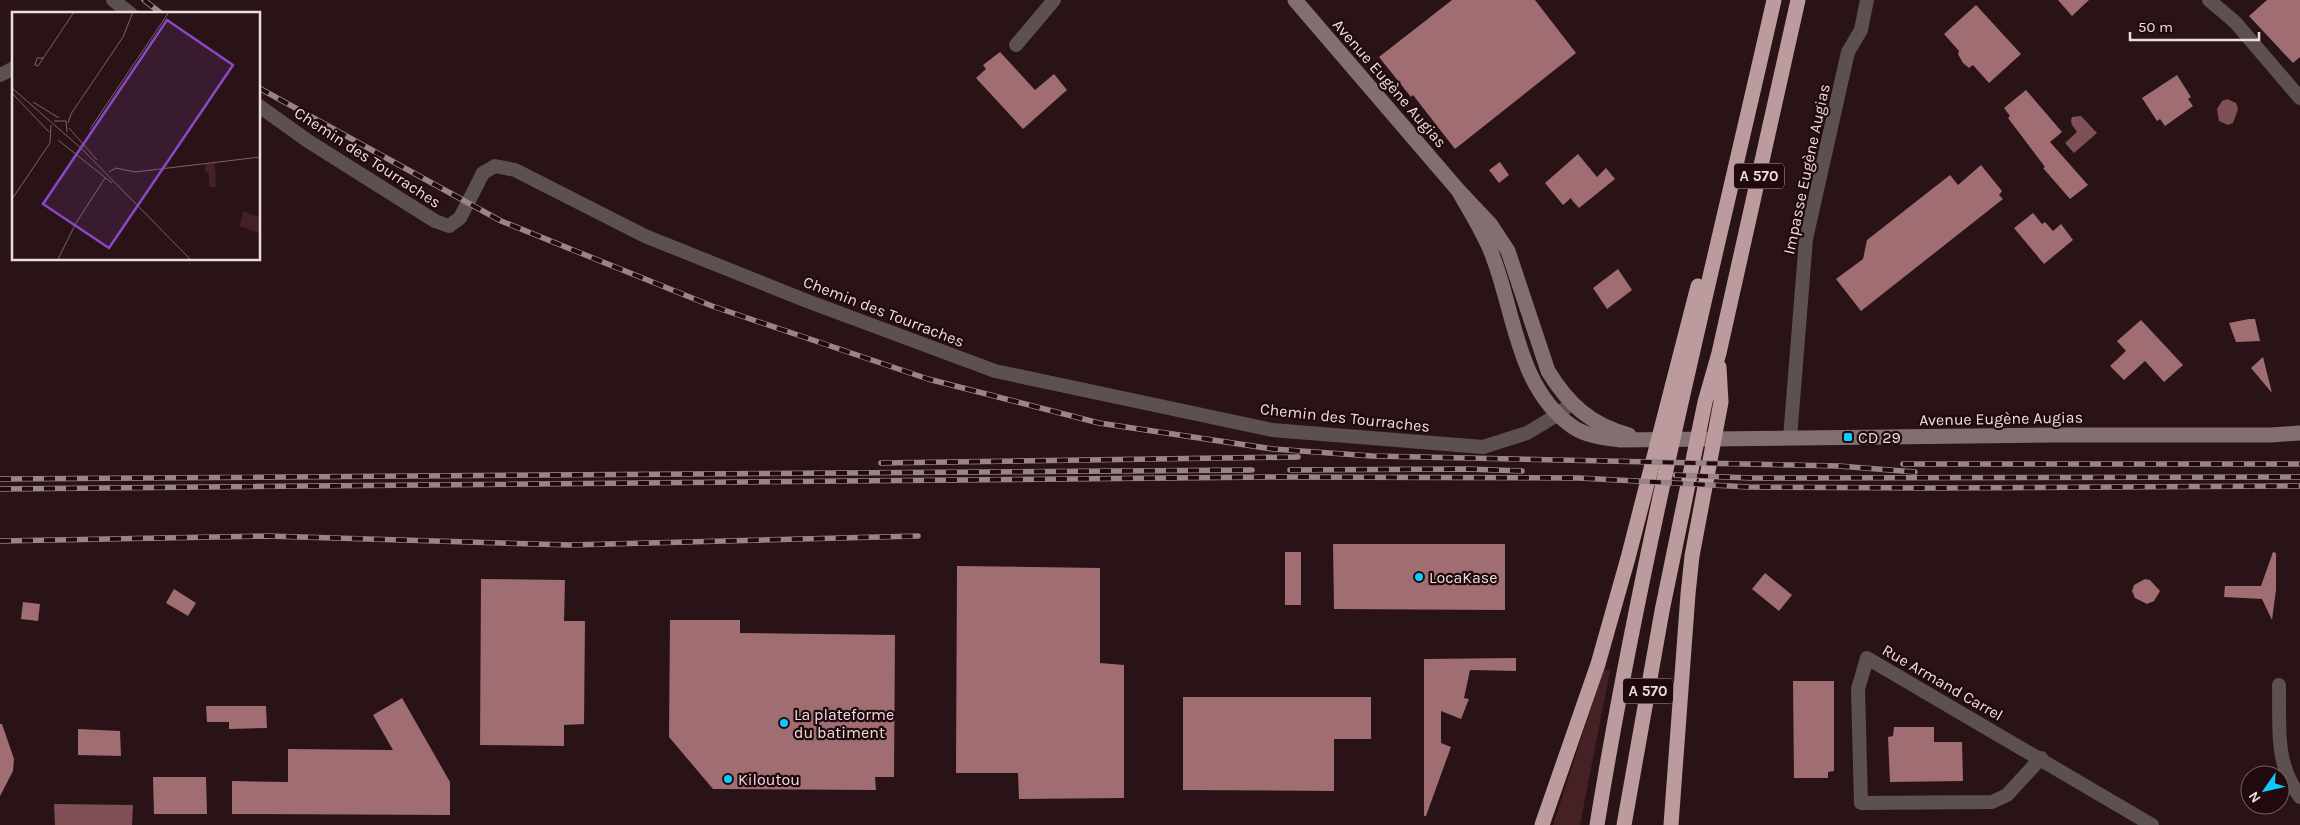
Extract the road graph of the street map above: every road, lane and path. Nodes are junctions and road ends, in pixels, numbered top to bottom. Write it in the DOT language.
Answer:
graph roads {
  1 [pos="113,0"];
  2 [pos="1054,0"];
  3 [pos="1295,0"];
  4 [pos="1774,0"];
  5 [pos="1798,0"];
  6 [pos="1867,0"];
  7 [pos="2210,0"];
  8 [pos="128,12"];
  9 [pos="1016,44"];
  10 [pos="12,69"];
  11 [pos="0,75"];
  12 [pos="2300,98"];
  13 [pos="260,107"];
  14 [pos="1458,190"];
  15 [pos="1719,353"];
  16 [pos="1674,403"];
  17 [pos="1571,404"];
  18 [pos="1558,414"];
  19 [pos="2300,433"];
  20 [pos="1790,438"];
  21 [pos="1643,439"];
  22 [pos="2278,685"];
  23 [pos="2041,758"];
  24 [pos="2300,797"];
  25 [pos="1542,825"];
  26 [pos="1597,825"];
  27 [pos="1624,825"];
  28 [pos="1670,825"];
  29 [pos="2152,825"];
  1 -- 8 [label="street"];
  2 -- 9 [label="street"];
  3 -- 14 [label="main road, Avenue Eugène Augias"];
  4 -- 16 [label="highway, A 570"];
  5 -- 15 [label="highway, A 570"];
  6 -- 20 [label="street, Impasse Eugène Augias"];
  7 -- 12 [label="street"];
  10 -- 11 [label="street"];
  13 -- 18 [label="street, Chemin des Tourraches"];
  14 -- 17 [label="main road, Avenue Eugène Augias"];
  14 -- 18 [label="main road, Avenue Eugène Augias"];
  15 -- 27 [label="highway, A 570"];
  15 -- 28 [label="highway"];
  16 -- 25 [label="highway"];
  16 -- 26 [label="highway, A 570"];
  17 -- 18 [label="street, Chemin des Tourraches"];
  17 -- 21 [label="main road, Avenue Eugène Augias"];
  18 -- 21 [label="main road, Avenue Eugène Augias"];
  19 -- 20 [label="main road, Avenue Eugène Augias"];
  20 -- 21 [label="main road, Avenue Eugène Augias"];
  22 -- 24 [label="street"];
  23 -- 23 [label="street, Rue Armand Carrel"];
  23 -- 29 [label="street"];
}
